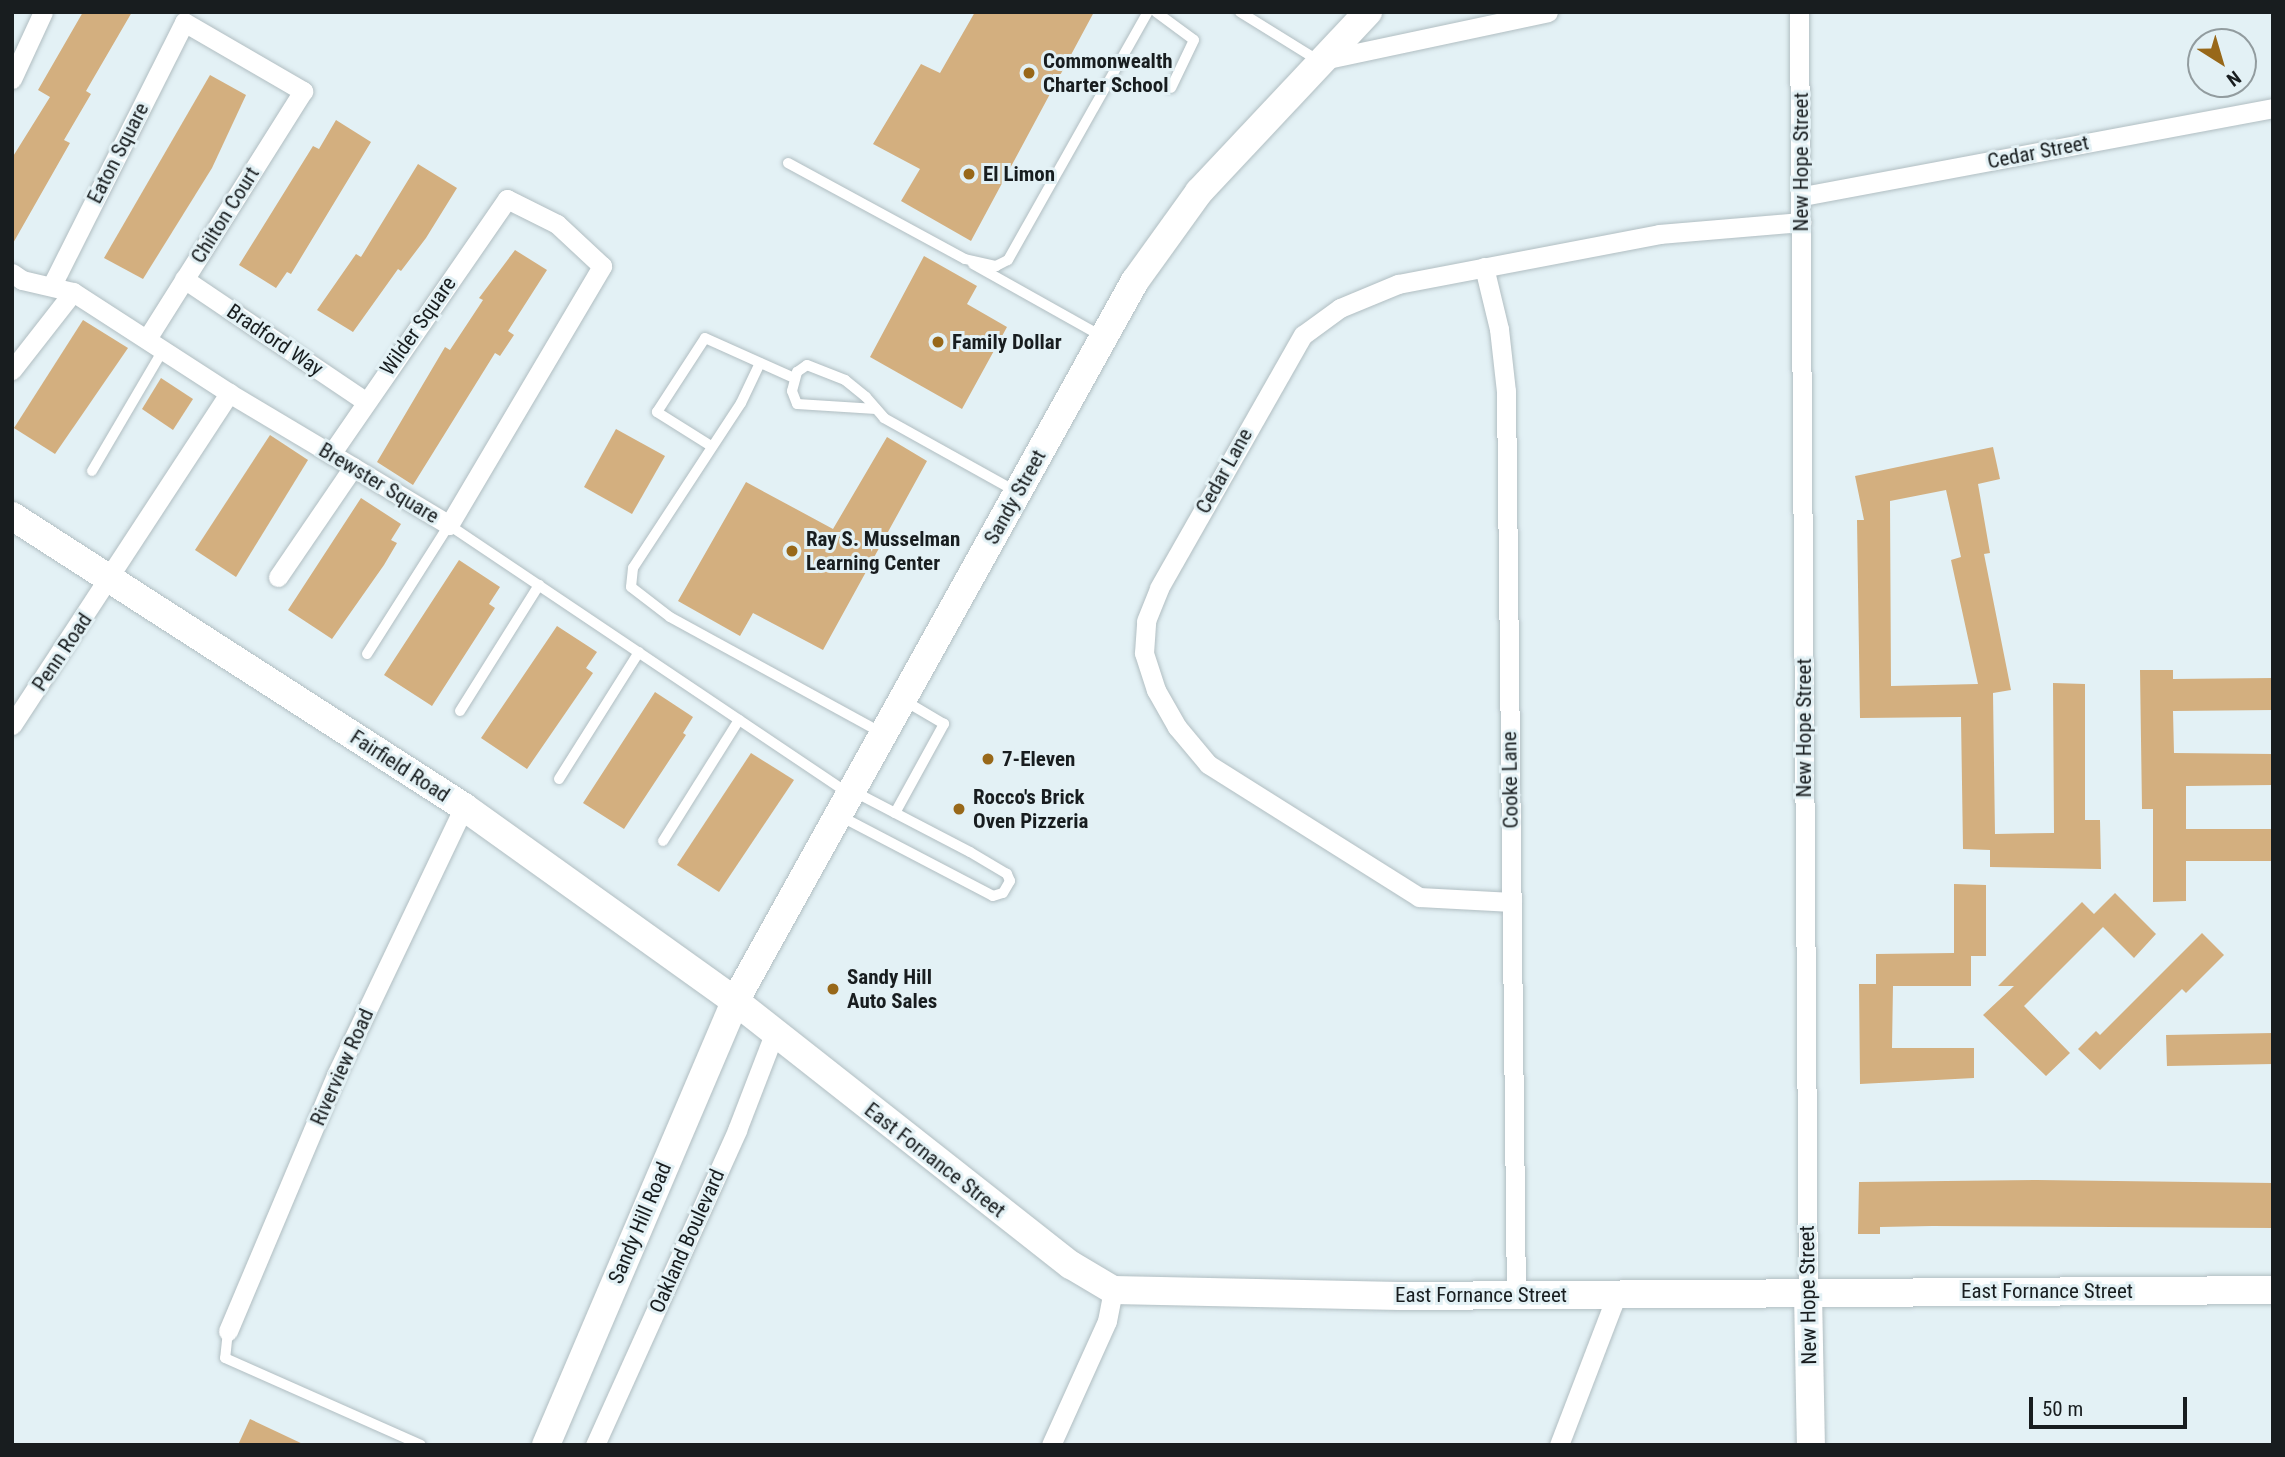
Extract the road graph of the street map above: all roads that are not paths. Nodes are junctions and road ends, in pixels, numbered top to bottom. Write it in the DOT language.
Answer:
graph roads {
  1 [pos="43,12"];
  2 [pos="1147,12"];
  3 [pos="1156,12"];
  4 [pos="1240,12"];
  5 [pos="1368,12"];
  6 [pos="1548,12"];
  7 [pos="1799,12"];
  8 [pos="1319,61"];
  9 [pos="12,79"];
  10 [pos="1171,88"];
  11 [pos="303,91"];
  12 [pos="2273,108"];
  13 [pos="788,163"];
  14 [pos="1802,196"];
  15 [pos="507,199"];
  16 [pos="1801,222"];
  17 [pos="965,259"];
  18 [pos="1484,267"];
  19 [pos="12,273"];
  20 [pos="184,279"];
  21 [pos="52,285"];
  22 [pos="73,292"];
  23 [pos="1103,338"];
  24 [pos="155,344"];
  25 [pos="760,363"];
  26 [pos="12,370"];
  27 [pos="794,378"];
  28 [pos="229,393"];
  29 [pos="365,401"];
  30 [pos="876,409"];
  31 [pos="712,446"];
  32 [pos="331,454"];
  33 [pos="353,467"];
  34 [pos="92,471"];
  35 [pos="1017,492"];
  36 [pos="12,516"];
  37 [pos="449,525"];
  38 [pos="278,577"];
  39 [pos="111,579"];
  40 [pos="539,585"];
  41 [pos="639,652"];
  42 [pos="366,654"];
  43 [pos="902,699"];
  44 [pos="460,711"];
  45 [pos="739,720"];
  46 [pos="12,725"];
  47 [pos="884,734"];
  48 [pos="559,779"];
  49 [pos="847,800"];
  50 [pos="464,807"];
  51 [pos="895,813"];
  52 [pos="663,841"];
  53 [pos="1512,902"];
  54 [pos="735,1001"];
  55 [pos="774,1034"];
  56 [pos="1113,1290"];
  57 [pos="2273,1290"];
  58 [pos="1808,1293"];
  59 [pos="1516,1294"];
  60 [pos="1617,1294"];
  61 [pos="228,1331"];
  62 [pos="421,1445"];
  63 [pos="546,1445"];
  64 [pos="595,1445"];
  65 [pos="1051,1445"];
  66 [pos="1559,1445"];
  67 [pos="1811,1445"];
  1 -- 9 [label="street"];
  2 -- 17 [label="lane"];
  3 -- 10 [label="lane"];
  4 -- 8 [label="lane"];
  5 -- 8 [label="main road, Sandy Street"];
  6 -- 8 [label="street"];
  7 -- 14 [label="street, New Hope Street"];
  8 -- 23 [label="main road, Sandy Street"];
  11 -- 20 [label="street, Chilton Court"];
  11 -- 21 [label="street, Eaton Square"];
  12 -- 14 [label="street, Cedar Street"];
  13 -- 17 [label="lane"];
  14 -- 16 [label="street, New Hope Street"];
  15 -- 29 [label="street, Wilder Square"];
  15 -- 37 [label="street, Brewster Square"];
  16 -- 18 [label="street, Cedar Lane"];
  16 -- 58 [label="street, New Hope Street"];
  17 -- 23 [label="lane"];
  18 -- 53 [label="street, Cooke Lane"];
  18 -- 53 [label="street, Cedar Lane"];
  19 -- 21 [label="street, Brewster Square"];
  20 -- 24 [label="street, Chilton Court"];
  20 -- 29 [label="street, Bradford Way"];
  21 -- 22 [label="street, Brewster Square"];
  22 -- 24 [label="street, Brewster Square"];
  22 -- 26 [label="street"];
  23 -- 35 [label="main road, Sandy Street"];
  24 -- 28 [label="street, Brewster Square"];
  24 -- 34 [label="lane"];
  25 -- 27 [label="lane"];
  25 -- 31 [label="lane"];
  25 -- 31 [label="lane"];
  27 -- 30 [label="lane"];
  27 -- 30 [label="lane"];
  28 -- 32 [label="street, Brewster Square"];
  28 -- 39 [label="street, Penn Road"];
  29 -- 32 [label="street, Wilder Square"];
  30 -- 35 [label="lane"];
  31 -- 47 [label="lane"];
  32 -- 33 [label="street, Brewster Square"];
  33 -- 37 [label="street, Brewster Square"];
  33 -- 38 [label="street"];
  35 -- 43 [label="main road, Sandy Street"];
  36 -- 39 [label="main road, Fairfield Road"];
  37 -- 40 [label="lane"];
  37 -- 42 [label="lane"];
  39 -- 46 [label="street, Penn Road"];
  39 -- 50 [label="main road, Fairfield Road"];
  40 -- 41 [label="lane"];
  40 -- 44 [label="lane"];
  41 -- 45 [label="lane"];
  41 -- 48 [label="lane"];
  43 -- 47 [label="main road, Sandy Street"];
  43 -- 51 [label="lane"];
  45 -- 49 [label="lane"];
  45 -- 52 [label="lane"];
  47 -- 49 [label="main road, Sandy Street"];
  49 -- 51 [label="lane"];
  49 -- 51 [label="lane"];
  49 -- 54 [label="main road, Sandy Street"];
  50 -- 54 [label="main road, Fairfield Road"];
  50 -- 61 [label="street, Riverview Road"];
  53 -- 59 [label="street, Cooke Lane"];
  54 -- 55 [label="main road, Fairfield Road"];
  54 -- 63 [label="main road, Sandy Hill Road"];
  55 -- 56 [label="main road, East Fornance Street"];
  55 -- 64 [label="street, Oakland Boulevard"];
  56 -- 59 [label="main road, East Fornance Street"];
  56 -- 65 [label="street"];
  57 -- 58 [label="main road, East Fornance Street"];
  58 -- 60 [label="main road, East Fornance Street"];
  58 -- 67 [label="main road, New Hope Street"];
  59 -- 60 [label="main road, East Fornance Street"];
  60 -- 66 [label="street"];
  61 -- 62 [label="lane"];
}
